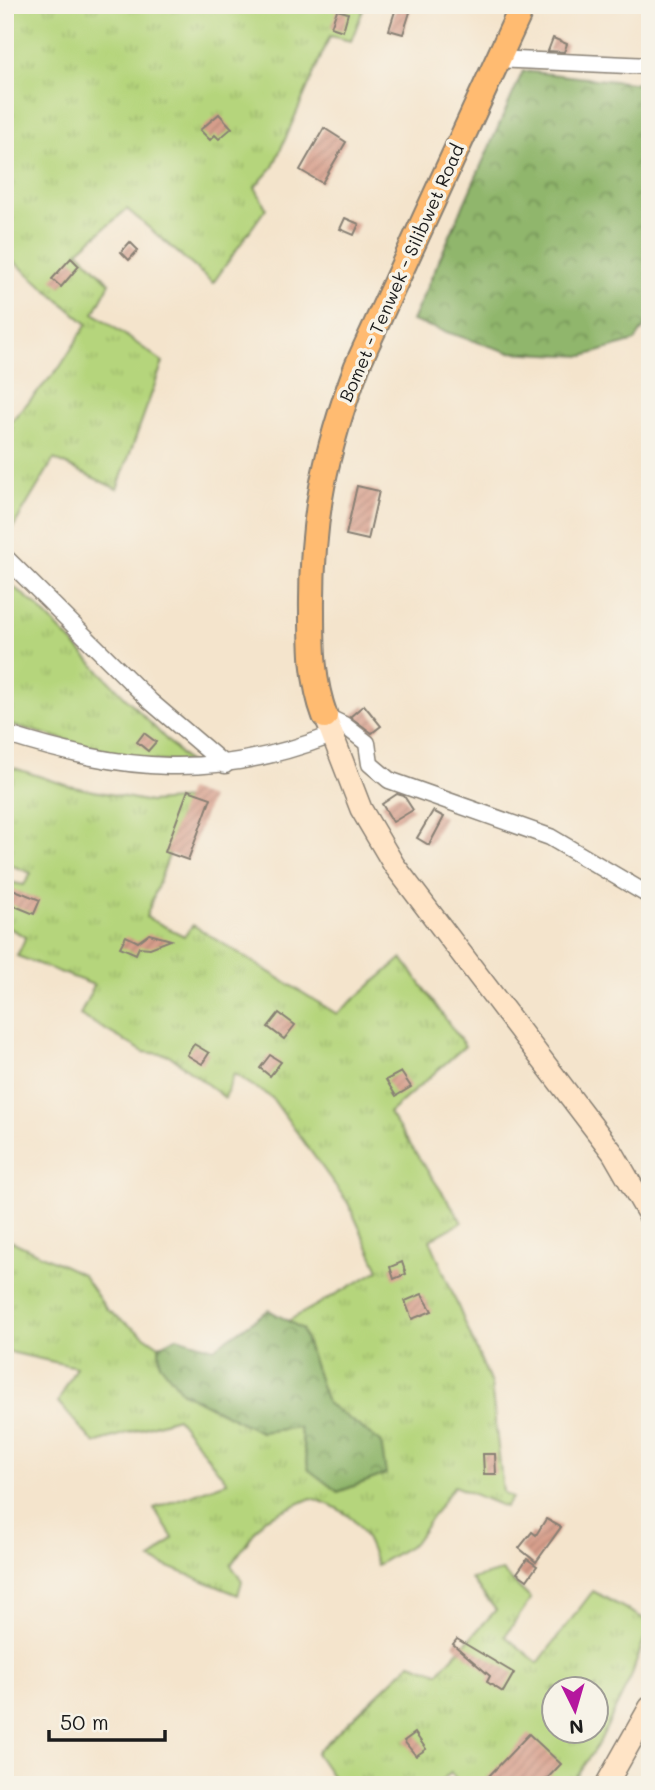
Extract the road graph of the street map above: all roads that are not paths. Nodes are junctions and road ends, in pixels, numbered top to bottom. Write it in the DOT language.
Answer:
graph roads {
  1 [pos="523,5"];
  2 [pos="497,59"];
  3 [pos="650,66"];
  4 [pos="5,557"];
  5 [pos="329,726"];
  6 [pos="5,734"];
  7 [pos="225,765"];
  8 [pos="650,896"];
  9 [pos="650,1217"];
  10 [pos="650,1707"];
  11 [pos="606,1785"];
  1 -- 2 [label="main road, Bomet - Tenwek - Silibwet Road"];
  2 -- 3 [label="street"];
  2 -- 5 [label="main road, Bomet - Tenwek - Silibwet Road"];
  4 -- 7 [label="street"];
  5 -- 7 [label="street"];
  5 -- 8 [label="street"];
  5 -- 9 [label="main road"];
  6 -- 7 [label="street"];
  10 -- 11 [label="main road"];
}
